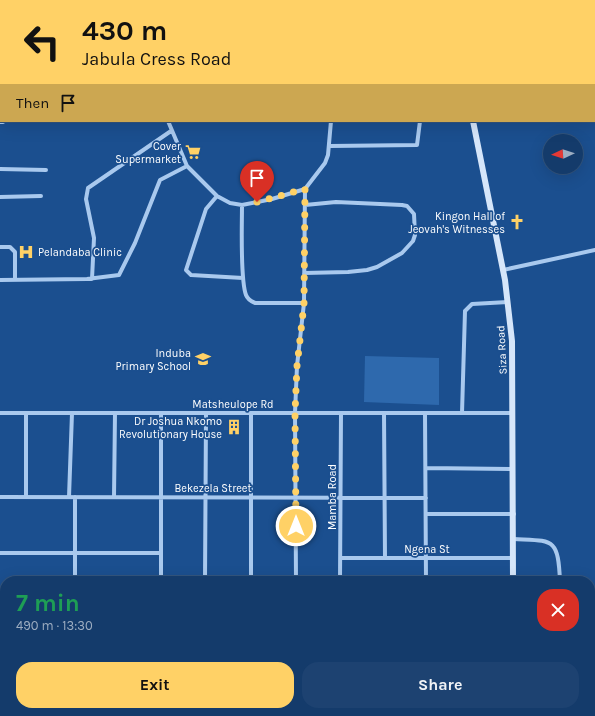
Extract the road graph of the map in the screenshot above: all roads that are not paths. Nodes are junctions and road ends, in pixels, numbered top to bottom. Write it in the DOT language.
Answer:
graph roads {
  1 [pos="0,122"];
  2 [pos="3,122"];
  3 [pos="168,122"];
  4 [pos="331,122"];
  5 [pos="420,122"];
  6 [pos="473,122"];
  7 [pos="171,131"];
  8 [pos="330,146"];
  9 [pos="187,166"];
  10 [pos="0,169"];
  11 [pos="46,170"];
  12 [pos="305,189"];
  13 [pos="41,196"];
  14 [pos="217,196"];
  15 [pos="0,197"];
  16 [pos="242,205"];
  17 [pos="305,205"];
  18 [pos="0,247"];
  19 [pos="595,250"];
  20 [pos="503,270"];
  21 [pos="304,273"];
  22 [pos="244,278"];
  23 [pos="92,279"];
  24 [pos="0,280"];
  25 [pos="14,280"];
  26 [pos="508,302"];
  27 [pos="304,304"];
  28 [pos="0,413"];
  29 [pos="26,413"];
  30 [pos="72,413"];
  31 [pos="115,413"];
  32 [pos="161,413"];
  33 [pos="206,413"];
  34 [pos="251,413"];
  35 [pos="295,413"];
  36 [pos="341,413"];
  37 [pos="384,413"];
  38 [pos="425,413"];
  39 [pos="462,413"];
  40 [pos="513,413"];
  41 [pos="426,468"];
  42 [pos="513,469"];
  43 [pos="0,496"];
  44 [pos="26,497"];
  45 [pos="69,497"];
  46 [pos="76,497"];
  47 [pos="114,497"];
  48 [pos="161,497"];
  49 [pos="206,497"];
  50 [pos="251,498"];
  51 [pos="295,498"];
  52 [pos="341,498"];
  53 [pos="385,498"];
  54 [pos="426,498"];
  55 [pos="426,514"];
  56 [pos="514,514"];
  57 [pos="514,539"];
  58 [pos="0,553"];
  59 [pos="74,553"];
  60 [pos="160,553"];
  61 [pos="341,558"];
  62 [pos="384,558"];
  63 [pos="426,558"];
  64 [pos="513,558"];
  65 [pos="75,576"];
  66 [pos="160,576"];
  67 [pos="205,576"];
  68 [pos="251,576"];
  69 [pos="296,576"];
  70 [pos="340,576"];
  71 [pos="426,576"];
  72 [pos="513,576"];
  73 [pos="559,576"];
  1 -- 2 [label="street"];
  3 -- 7 [label="street"];
  4 -- 8 [label="street"];
  5 -- 8 [label="street"];
  6 -- 20 [label="street, Siza Road"];
  7 -- 9 [label="street"];
  7 -- 23 [label="street"];
  8 -- 12 [label="street"];
  9 -- 14 [label="street"];
  9 -- 23 [label="street"];
  10 -- 11 [label="street"];
  12 -- 16 [label="street"];
  12 -- 17 [label="street"];
  13 -- 15 [label="street"];
  14 -- 16 [label="street"];
  14 -- 22 [label="street"];
  16 -- 22 [label="street"];
  17 -- 21 [label="street"];
  17 -- 21 [label="street"];
  18 -- 25 [label="street"];
  19 -- 20 [label="street"];
  20 -- 26 [label="street, Siza Road"];
  21 -- 27 [label="street"];
  22 -- 27 [label="street"];
  23 -- 25 [label="street"];
  24 -- 25 [label="street"];
  26 -- 39 [label="street"];
  26 -- 40 [label="street, Siza Road"];
  27 -- 35 [label="street"];
  28 -- 29 [label="street, Matsheulope Rd"];
  29 -- 30 [label="street, Matsheulope Rd"];
  29 -- 44 [label="street"];
  30 -- 31 [label="street, Matsheulope Rd"];
  30 -- 45 [label="street"];
  31 -- 32 [label="street, Matsheulope Rd"];
  31 -- 47 [label="street"];
  32 -- 33 [label="street, Matsheulope Rd"];
  32 -- 48 [label="street"];
  33 -- 34 [label="street, Matsheulope Rd"];
  33 -- 49 [label="street"];
  34 -- 35 [label="street, Matsheulope Rd"];
  34 -- 50 [label="street"];
  35 -- 36 [label="street, Matsheulope Rd"];
  35 -- 51 [label="street"];
  36 -- 37 [label="street, Matsheulope Rd"];
  36 -- 52 [label="street, Mamba Road"];
  37 -- 38 [label="street, Matsheulope Rd"];
  37 -- 53 [label="street"];
  38 -- 39 [label="street, Matsheulope Rd"];
  38 -- 41 [label="street"];
  39 -- 40 [label="street, Matsheulope Rd"];
  40 -- 42 [label="street, Siza Road"];
  41 -- 42 [label="street"];
  41 -- 54 [label="street"];
  42 -- 56 [label="street, Siza Road"];
  43 -- 44 [label="street, Bekezela Street"];
  44 -- 45 [label="street, Bekezela Street"];
  45 -- 46 [label="street, Bekezela Street"];
  46 -- 47 [label="street, Bekezela Street"];
  46 -- 59 [label="street"];
  47 -- 48 [label="street, Bekezela Street"];
  48 -- 49 [label="street, Bekezela Street"];
  48 -- 60 [label="street"];
  49 -- 50 [label="street, Bekezela Street"];
  49 -- 67 [label="street"];
  50 -- 51 [label="street, Bekezela Street"];
  50 -- 68 [label="street"];
  51 -- 52 [label="street, Bekezela Street"];
  51 -- 69 [label="street"];
  52 -- 53 [label="street, Bekezela Street"];
  52 -- 61 [label="street, Mamba Road"];
  53 -- 54 [label="street, Bekezela Street"];
  53 -- 62 [label="street"];
  54 -- 55 [label="street"];
  55 -- 56 [label="street"];
  55 -- 63 [label="street"];
  56 -- 57 [label="street, Siza Road"];
  57 -- 64 [label="street, Siza Road"];
  57 -- 73 [label="street"];
  58 -- 59 [label="street"];
  59 -- 60 [label="street"];
  59 -- 65 [label="street"];
  60 -- 66 [label="street"];
  61 -- 62 [label="street, Ngena St"];
  61 -- 70 [label="street, Mamba Road"];
  62 -- 63 [label="street, Ngena St"];
  63 -- 64 [label="street, Ngena St"];
  63 -- 71 [label="street"];
  64 -- 72 [label="street, Siza Road"];
}
